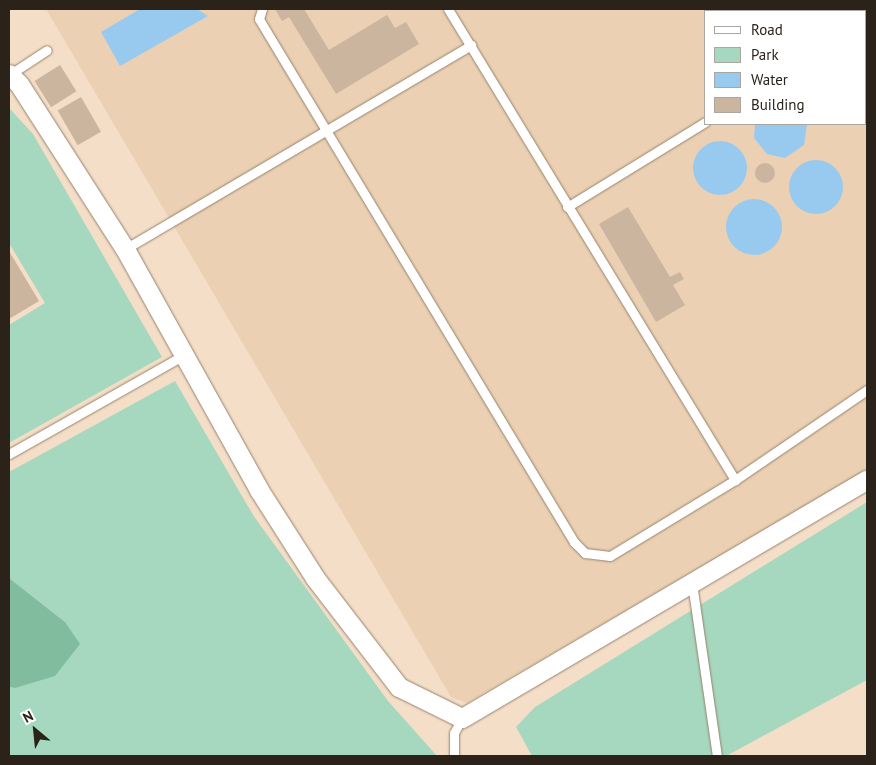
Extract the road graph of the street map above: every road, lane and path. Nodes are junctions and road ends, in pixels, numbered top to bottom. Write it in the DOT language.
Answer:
graph roads {
  1 [pos="262,9"];
  2 [pos="448,9"];
  3 [pos="471,45"];
  4 [pos="47,50"];
  5 [pos="9,75"];
  6 [pos="704,123"];
  7 [pos="327,131"];
  8 [pos="567,207"];
  9 [pos="125,249"];
  10 [pos="182,356"];
  11 [pos="867,390"];
  12 [pos="9,454"];
  13 [pos="867,479"];
  14 [pos="735,480"];
  15 [pos="692,583"];
  16 [pos="462,718"];
  17 [pos="454,756"];
  18 [pos="717,756"];
  1 -- 7 [label="lane"];
  2 -- 3 [label="lane"];
  3 -- 7 [label="lane"];
  3 -- 8 [label="lane"];
  4 -- 5 [label="lane"];
  5 -- 9 [label="street"];
  6 -- 8 [label="lane"];
  7 -- 9 [label="lane"];
  7 -- 14 [label="lane"];
  8 -- 14 [label="lane"];
  9 -- 10 [label="street"];
  10 -- 12 [label="lane"];
  10 -- 16 [label="street"];
  11 -- 14 [label="lane"];
  13 -- 15 [label="street"];
  15 -- 16 [label="street"];
  15 -- 18 [label="lane"];
  16 -- 17 [label="lane"];
}
